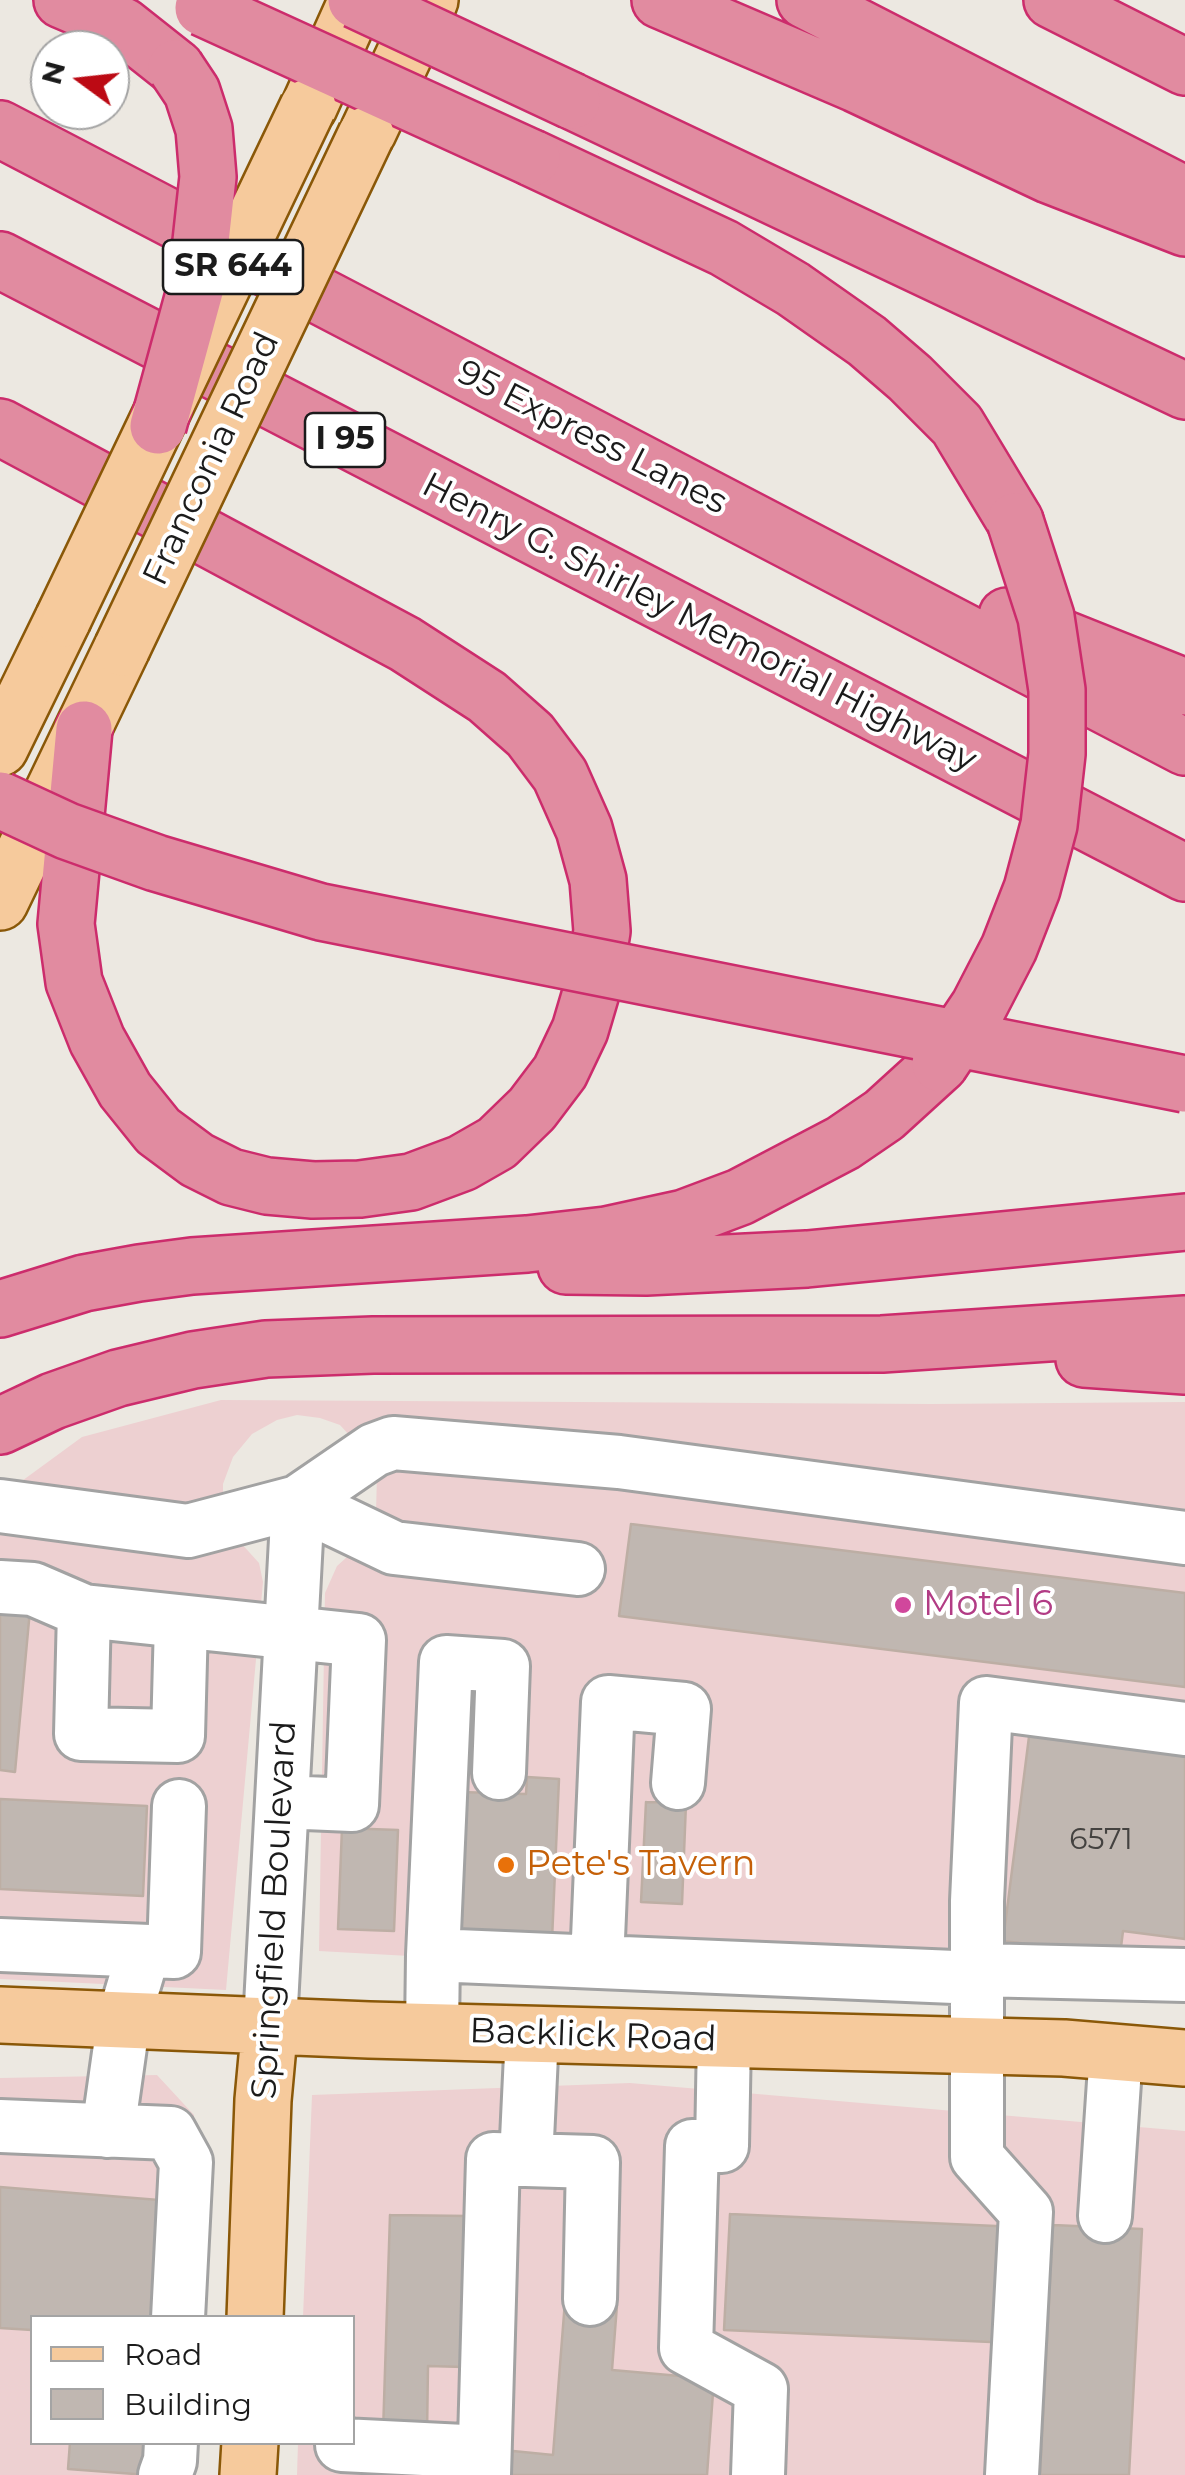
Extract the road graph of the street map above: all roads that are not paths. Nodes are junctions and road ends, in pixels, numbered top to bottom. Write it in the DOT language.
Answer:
graph roads {
  1 [pos="62,0"];
  2 [pos="357,0"];
  3 [pos="430,0"];
  4 [pos="660,0"];
  5 [pos="805,0"];
  6 [pos="1052,0"];
  7 [pos="194,4"];
  8 [pos="1185,67"];
  9 [pos="0,128"];
  10 [pos="1185,196"];
  11 [pos="1185,228"];
  12 [pos="0,260"];
  13 [pos="1185,391"];
  14 [pos="158,426"];
  15 [pos="0,428"];
  16 [pos="678,483"];
  17 [pos="1185,687"];
  18 [pos="84,729"];
  19 [pos="1185,747"];
  20 [pos="0,748"];
  21 [pos="0,800"];
  22 [pos="1185,873"];
  23 [pos="0,902"];
  24 [pos="1185,1084"];
  25 [pos="1185,1222"];
  26 [pos="268,1262"];
  27 [pos="0,1309"];
  28 [pos="1185,1324"];
  29 [pos="882,1344"];
  30 [pos="1185,1366"];
  31 [pos="0,1426"];
  32 [pos="298,1502"];
  33 [pos="0,1506"];
  34 [pos="1185,1538"];
  35 [pos="578,1569"];
  36 [pos="0,1587"];
  37 [pos="84,1610"];
  38 [pos="182,1622"];
  39 [pos="291,1634"];
  40 [pos="1185,1730"];
  41 [pos="499,1773"];
  42 [pos="678,1783"];
  43 [pos="282,1802"];
  44 [pos="179,1806"];
  45 [pos="0,1945"];
  46 [pos="144,1950"];
  47 [pos="434,1955"];
  48 [pos="605,1963"];
  49 [pos="978,1974"];
  50 [pos="1185,1975"];
  51 [pos="0,2015"];
  52 [pos="124,2018"];
  53 [pos="270,2024"];
  54 [pos="432,2031"];
  55 [pos="532,2034"];
  56 [pos="611,2036"];
  57 [pos="724,2039"];
  58 [pos="979,2046"];
  59 [pos="1116,2052"];
  60 [pos="1185,2058"];
  61 [pos="0,2126"];
  62 [pos="108,2131"];
  63 [pos="526,2160"];
  64 [pos="1104,2216"];
  65 [pos="590,2300"];
  66 [pos="178,2315"];
  67 [pos="255,2315"];
  68 [pos="171,2445"];
  69 [pos="250,2445"];
  70 [pos="342,2445"];
  71 [pos="484,2464"];
  72 [pos="165,2475"];
  73 [pos="248,2475"];
  74 [pos="758,2475"];
  75 [pos="1012,2475"];
  1 -- 14 [label="highway, bridge"];
  2 -- 13 [label="highway, bridge"];
  2 -- 14 [label="main road, Franconia Road / SR 644, bridge"];
  3 -- 18 [label="main road, Franconia Road / SR 644, bridge"];
  4 -- 11 [label="highway"];
  5 -- 10 [label="highway"];
  6 -- 8 [label="highway"];
  7 -- 26 [label="highway, bridge"];
  9 -- 16 [label="highway, 95 Express Lanes"];
  12 -- 22 [label="highway, Henry G. Shirley Memorial Highway / I 95"];
  14 -- 20 [label="main road, SR 644, bridge"];
  15 -- 18 [label="highway"];
  16 -- 17 [label="highway"];
  16 -- 19 [label="highway, 95 Express Lanes"];
  18 -- 23 [label="main road, SR 644"];
  21 -- 24 [label="highway, bridge"];
  25 -- 26 [label="highway"];
  26 -- 27 [label="highway"];
  28 -- 29 [label="highway"];
  29 -- 30 [label="highway"];
  29 -- 31 [label="highway"];
  32 -- 33 [label="street"];
  32 -- 34 [label="street"];
  32 -- 35 [label="street"];
  32 -- 39 [label="street, Springfield Boulevard"];
  36 -- 37 [label="street"];
  37 -- 38 [label="street"];
  37 -- 38 [label="street"];
  38 -- 39 [label="street"];
  39 -- 43 [label="street, Springfield Boulevard"];
  39 -- 43 [label="street"];
  40 -- 49 [label="street"];
  41 -- 47 [label="street"];
  42 -- 48 [label="street"];
  43 -- 53 [label="street, Springfield Boulevard"];
  44 -- 46 [label="street"];
  45 -- 46 [label="street"];
  46 -- 52 [label="street"];
  47 -- 48 [label="street"];
  47 -- 54 [label="street"];
  48 -- 49 [label="street"];
  48 -- 56 [label="street"];
  49 -- 50 [label="street"];
  49 -- 58 [label="street"];
  51 -- 52 [label="main road, Backlick Road"];
  52 -- 53 [label="main road, Backlick Road"];
  52 -- 62 [label="street"];
  53 -- 54 [label="main road, Backlick Road"];
  53 -- 67 [label="main road, Springfield Boulevard"];
  54 -- 55 [label="main road, Backlick Road"];
  55 -- 56 [label="main road, Backlick Road"];
  55 -- 63 [label="street"];
  56 -- 57 [label="main road, Backlick Road"];
  57 -- 58 [label="main road, Backlick Road"];
  57 -- 74 [label="street"];
  58 -- 59 [label="main road, Backlick Road"];
  58 -- 75 [label="street"];
  59 -- 60 [label="main road, Backlick Road"];
  59 -- 64 [label="street"];
  61 -- 62 [label="street"];
  62 -- 66 [label="street"];
  63 -- 65 [label="street"];
  63 -- 71 [label="street"];
  68 -- 72 [label="street"];
  69 -- 73 [label="main road"];
  70 -- 71 [label="street"];
}
